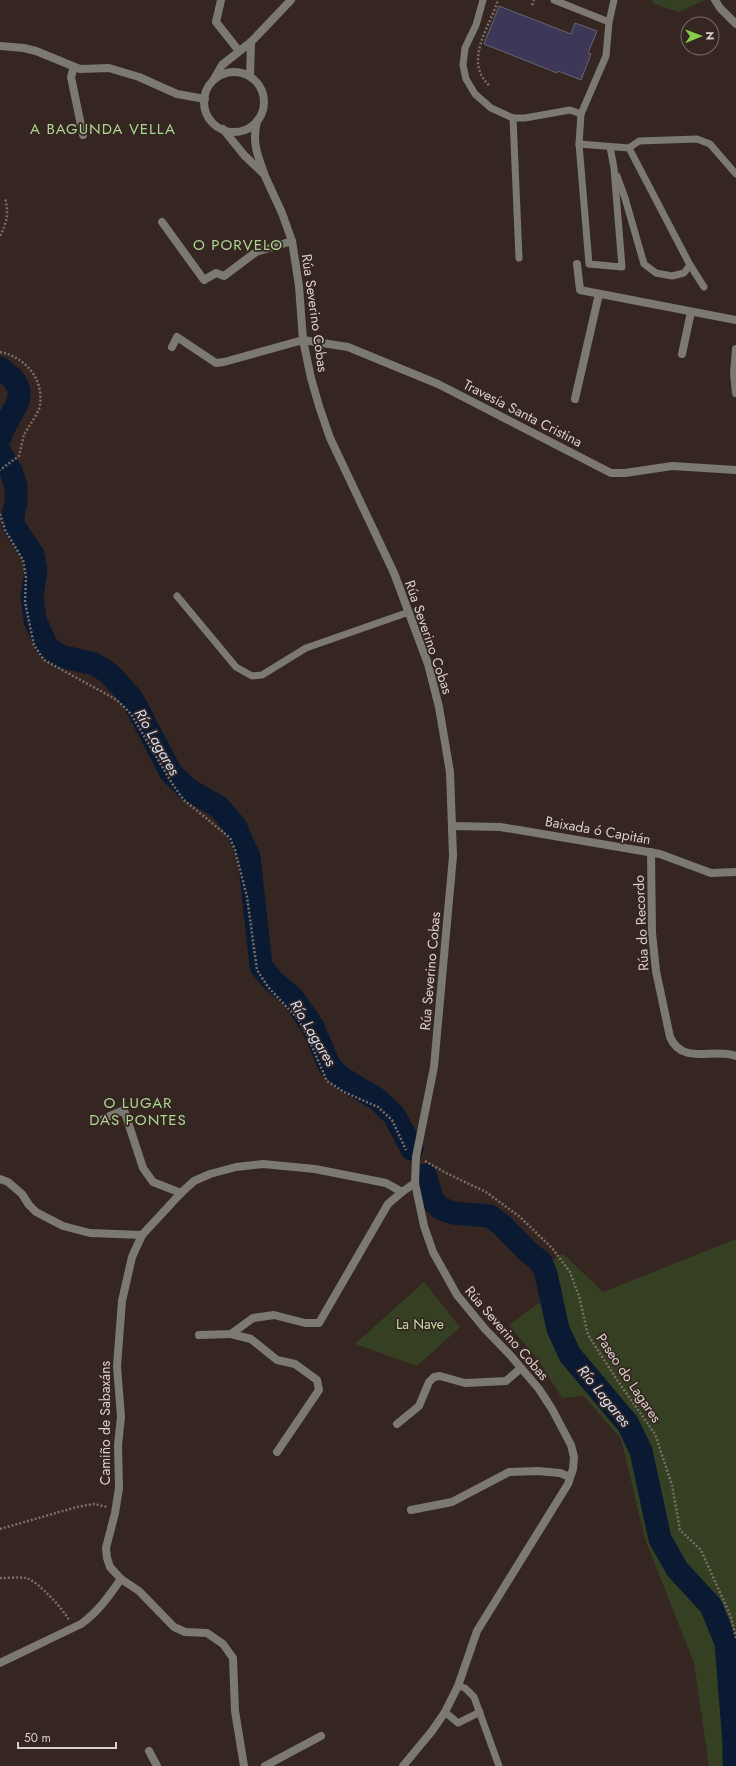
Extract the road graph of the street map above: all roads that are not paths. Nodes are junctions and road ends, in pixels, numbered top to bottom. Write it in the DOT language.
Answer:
graph roads {
  1 [pos="221,0"];
  2 [pos="291,0"];
  3 [pos="483,0"];
  4 [pos="554,0"];
  5 [pos="614,0"];
  6 [pos="715,0"];
  7 [pos="609,22"];
  8 [pos="736,24"];
  9 [pos="251,42"];
  10 [pos="0,46"];
  11 [pos="239,51"];
  12 [pos="74,67"];
  13 [pos="250,76"];
  14 [pos="213,81"];
  15 [pos="204,100"];
  16 [pos="582,114"];
  17 [pos="513,118"];
  18 [pos="257,120"];
  19 [pos="223,129"];
  20 [pos="83,135"];
  21 [pos="579,144"];
  22 [pos="610,147"];
  23 [pos="629,148"];
  24 [pos="614,168"];
  25 [pos="264,174"];
  26 [pos="736,174"];
  27 [pos="162,222"];
  28 [pos="292,241"];
  29 [pos="519,258"];
  30 [pos="577,264"];
  31 [pos="690,265"];
  32 [pos="704,287"];
  33 [pos="599,294"];
  34 [pos="691,312"];
  35 [pos="736,320"];
  36 [pos="304,340"];
  37 [pos="172,347"];
  38 [pos="736,349"];
  39 [pos="682,354"];
  40 [pos="736,393"];
  41 [pos="575,399"];
  42 [pos="736,470"];
  43 [pos="177,596"];
  44 [pos="409,612"];
  45 [pos="452,826"];
  46 [pos="651,852"];
  47 [pos="736,872"];
  48 [pos="736,1056"];
  49 [pos="103,1119"];
  50 [pos="0,1179"];
  51 [pos="415,1183"];
  52 [pos="402,1192"];
  53 [pos="181,1193"];
  54 [pos="142,1235"];
  55 [pos="232,1334"];
  56 [pos="199,1335"];
  57 [pos="521,1368"];
  58 [pos="397,1424"];
  59 [pos="277,1452"];
  60 [pos="570,1477"];
  61 [pos="411,1510"];
  62 [pos="121,1579"];
  63 [pos="0,1663"];
  64 [pos="458,1686"];
  65 [pos="445,1712"];
  66 [pos="480,1712"];
  67 [pos="321,1736"];
  68 [pos="149,1751"];
  69 [pos="157,1766"];
  70 [pos="244,1766"];
  71 [pos="265,1766"];
  72 [pos="403,1766"];
  73 [pos="499,1766"];
  1 -- 11 [label="street"];
  2 -- 9 [label="street"];
  3 -- 17 [label="lane"];
  4 -- 7 [label="lane"];
  5 -- 7 [label="lane"];
  6 -- 8 [label="street"];
  7 -- 16 [label="lane"];
  9 -- 11 [label="street"];
  9 -- 13 [label="street"];
  10 -- 12 [label="street"];
  11 -- 14 [label="street"];
  12 -- 15 [label="street"];
  12 -- 20 [label="street"];
  13 -- 14 [label="street"];
  13 -- 18 [label="street"];
  14 -- 15 [label="street"];
  15 -- 19 [label="street"];
  16 -- 17 [label="lane"];
  16 -- 21 [label="lane"];
  17 -- 29 [label="lane"];
  18 -- 19 [label="street"];
  18 -- 25 [label="street"];
  19 -- 25 [label="street, Rúa Severino Cobas"];
  21 -- 22 [label="lane"];
  21 -- 24 [label="lane"];
  22 -- 23 [label="lane"];
  22 -- 24 [label="lane"];
  23 -- 26 [label="lane"];
  23 -- 31 [label="lane"];
  24 -- 31 [label="lane"];
  25 -- 28 [label="street, Rúa Severino Cobas"];
  27 -- 28 [label="street"];
  28 -- 36 [label="street, Rúa Severino Cobas"];
  30 -- 33 [label="street"];
  31 -- 32 [label="lane"];
  33 -- 34 [label="street"];
  33 -- 41 [label="street"];
  34 -- 35 [label="street"];
  34 -- 39 [label="street"];
  36 -- 37 [label="street"];
  36 -- 42 [label="street, Travesía Santa Cristina"];
  36 -- 44 [label="street, Rúa Severino Cobas"];
  38 -- 40 [label="street"];
  43 -- 44 [label="lane"];
  44 -- 45 [label="street, Rúa Severino Cobas"];
  45 -- 46 [label="street, Baixada ó Capitán"];
  45 -- 51 [label="street, Rúa Severino Cobas"];
  46 -- 47 [label="street, Baixada ó Capitán"];
  46 -- 48 [label="street, Rúa do Recordo"];
  49 -- 53 [label="street"];
  50 -- 54 [label="street"];
  51 -- 52 [label="street"];
  51 -- 57 [label="street, Rúa Severino Cobas"];
  52 -- 53 [label="street, Camiño de Sabaxáns"];
  52 -- 55 [label="street"];
  53 -- 54 [label="street, Camiño de Sabaxáns"];
  54 -- 62 [label="street, Camiño de Sabaxáns"];
  55 -- 56 [label="street"];
  55 -- 59 [label="street"];
  57 -- 58 [label="street"];
  57 -- 60 [label="street, Rúa Severino Cobas"];
  60 -- 61 [label="street"];
  60 -- 64 [label="street, Rúa Severino Cobas"];
  62 -- 63 [label="street"];
  62 -- 70 [label="street, Camiño de Sabaxáns"];
  64 -- 65 [label="street, Rúa Severino Cobas"];
  64 -- 66 [label="lane"];
  65 -- 66 [label="lane"];
  65 -- 72 [label="street, Rúa Severino Cobas"];
  66 -- 73 [label="lane"];
  67 -- 71 [label="street"];
  68 -- 69 [label="street"];
}
